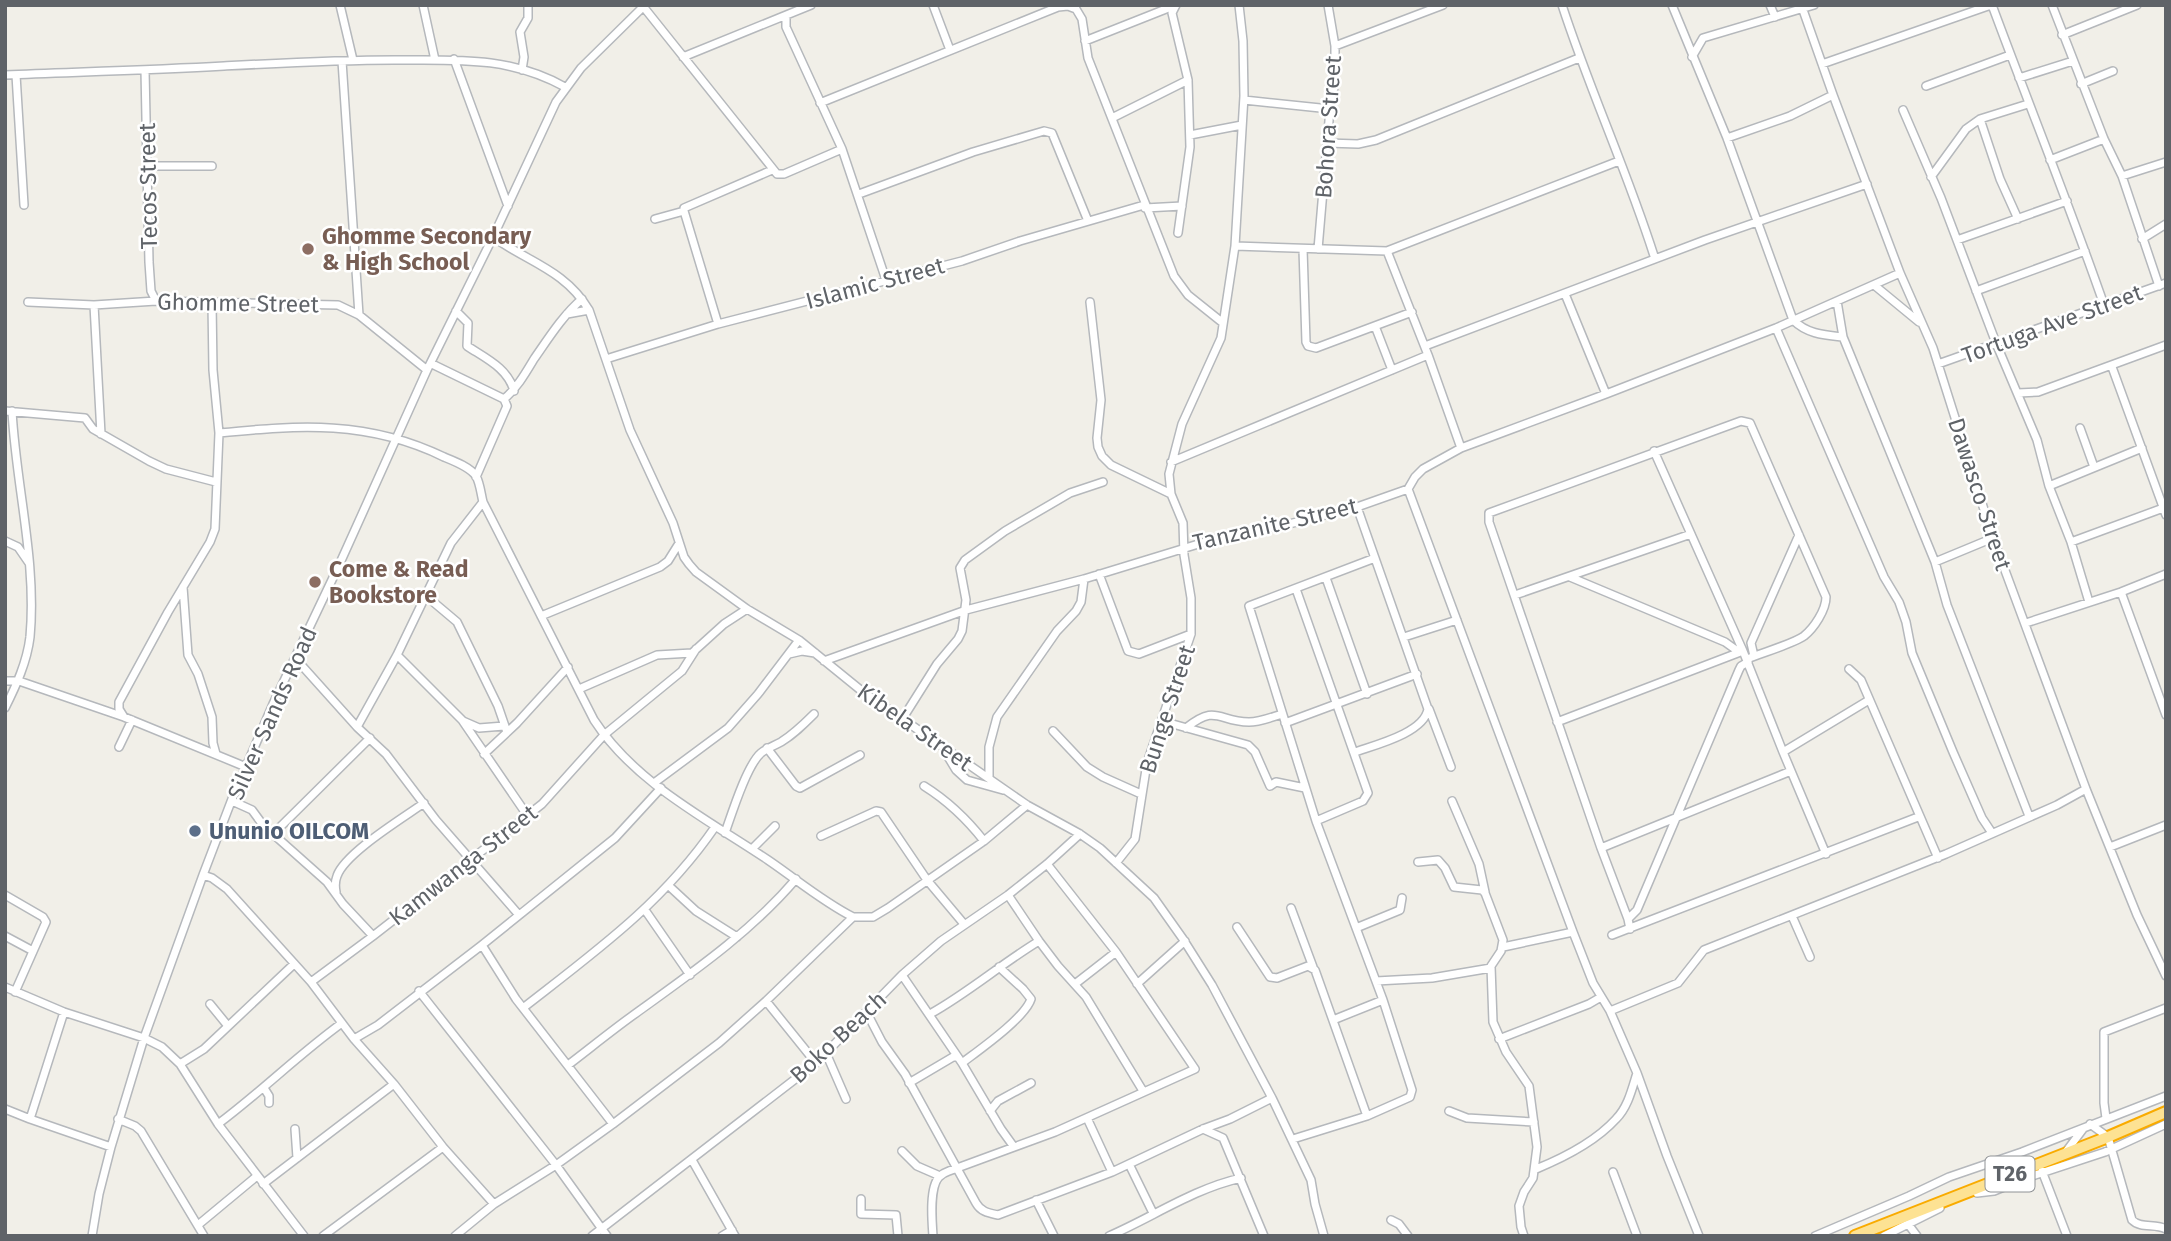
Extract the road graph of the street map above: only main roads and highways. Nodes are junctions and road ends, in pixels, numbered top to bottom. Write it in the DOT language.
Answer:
graph roads {
  1 [pos="2166,1112"];
  2 [pos="1855,1236"];
  1 -- 2 [label="highway, T26"];
}
